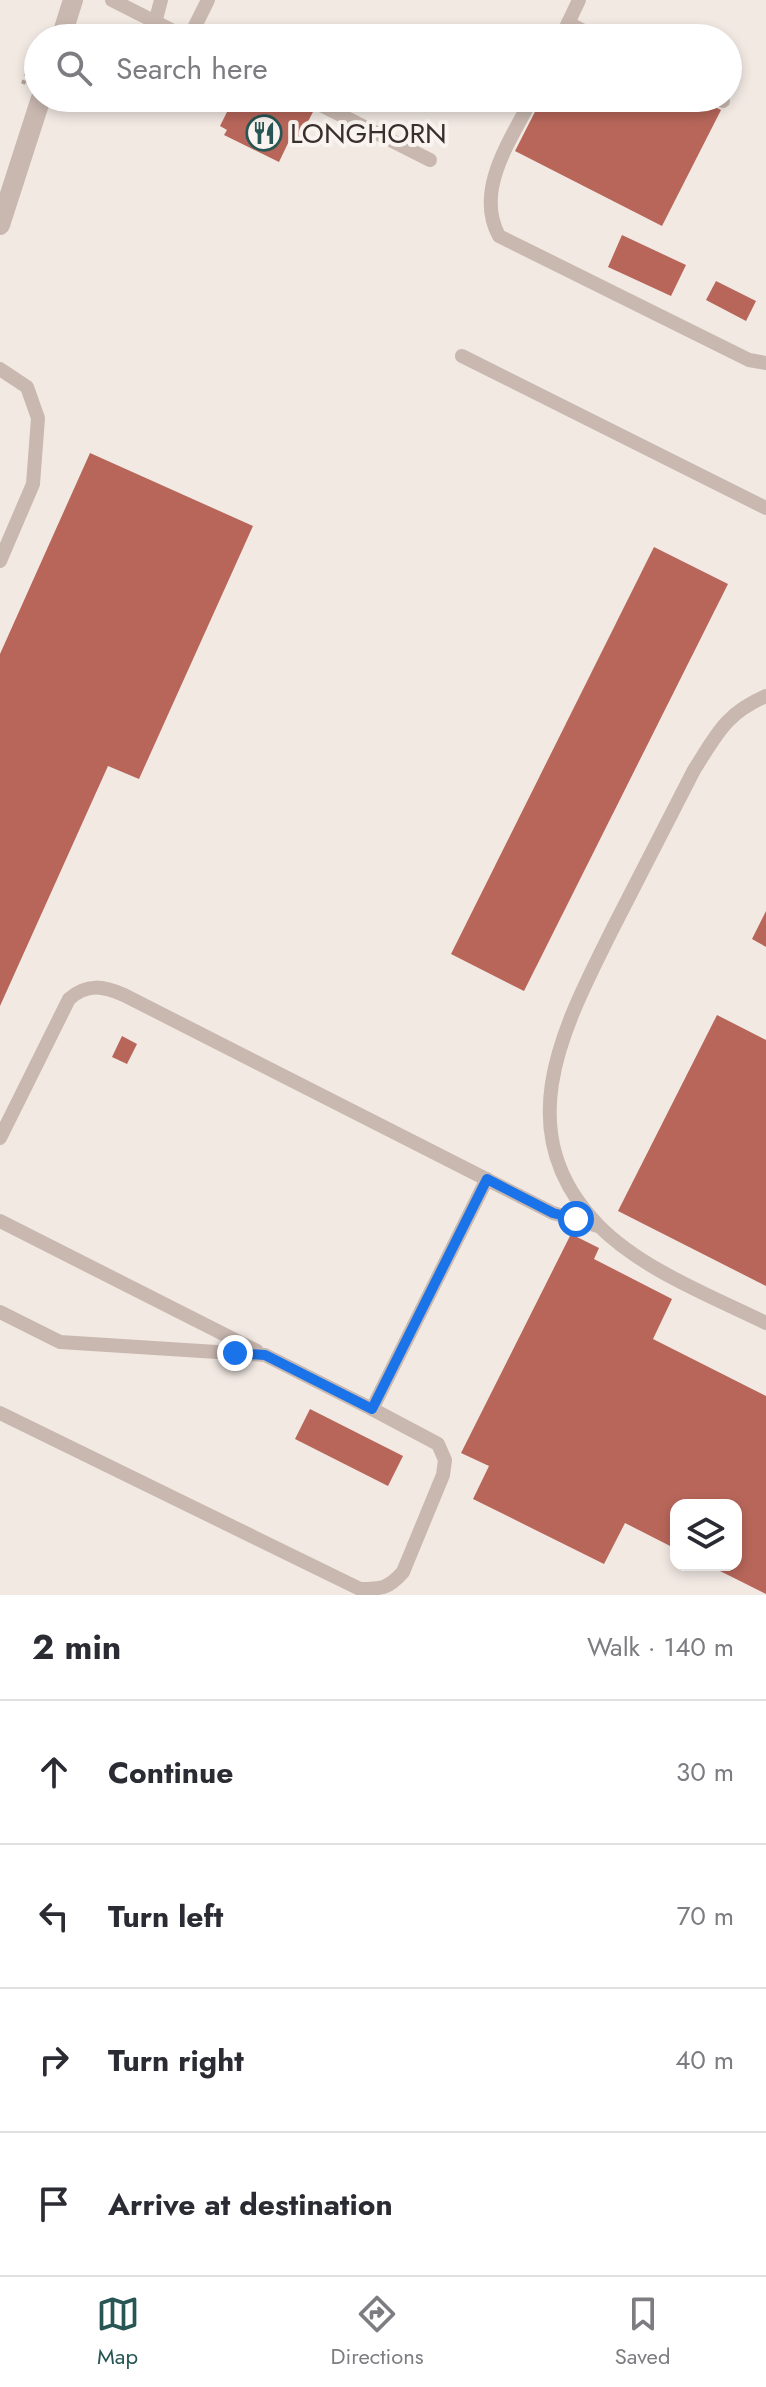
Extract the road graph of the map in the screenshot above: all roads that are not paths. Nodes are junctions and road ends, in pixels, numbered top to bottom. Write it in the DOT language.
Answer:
graph roads {
  1 [pos="73,0"];
  2 [pos="112,0"];
  3 [pos="161,0"];
  4 [pos="208,0"];
  5 [pos="579,0"];
  6 [pos="155,23"];
  7 [pos="568,23"];
  8 [pos="65,24"];
  9 [pos="195,24"];
  10 [pos="36,112"];
  11 [pos="335,112"];
  12 [pos="525,112"];
  13 [pos="430,160"];
  14 [pos="0,225"];
  15 [pos="462,356"];
  16 [pos="766,363"];
  17 [pos="0,369"];
  18 [pos="766,508"];
  19 [pos="0,561"];
  20 [pos="766,696"];
  21 [pos="0,1138"];
  22 [pos="487,1179"];
  23 [pos="0,1221"];
  24 [pos="599,1226"];
  25 [pos="0,1312"];
  26 [pos="766,1323"];
  27 [pos="265,1355"];
  28 [pos="372,1409"];
  29 [pos="0,1413"];
  1 -- 8 [label="street"];
  2 -- 6 [label="lane"];
  3 -- 6 [label="lane"];
  4 -- 9 [label="lane"];
  5 -- 7 [label="lane"];
  10 -- 14 [label="street"];
  11 -- 13 [label="lane"];
  12 -- 16 [label="lane"];
  15 -- 18 [label="lane"];
  17 -- 19 [label="lane"];
  20 -- 24 [label="lane"];
  21 -- 22 [label="lane"];
  22 -- 24 [label="lane"];
  22 -- 28 [label="lane"];
  23 -- 27 [label="lane"];
  24 -- 26 [label="lane"];
  25 -- 27 [label="lane"];
  27 -- 28 [label="lane"];
  28 -- 29 [label="lane"];
}
